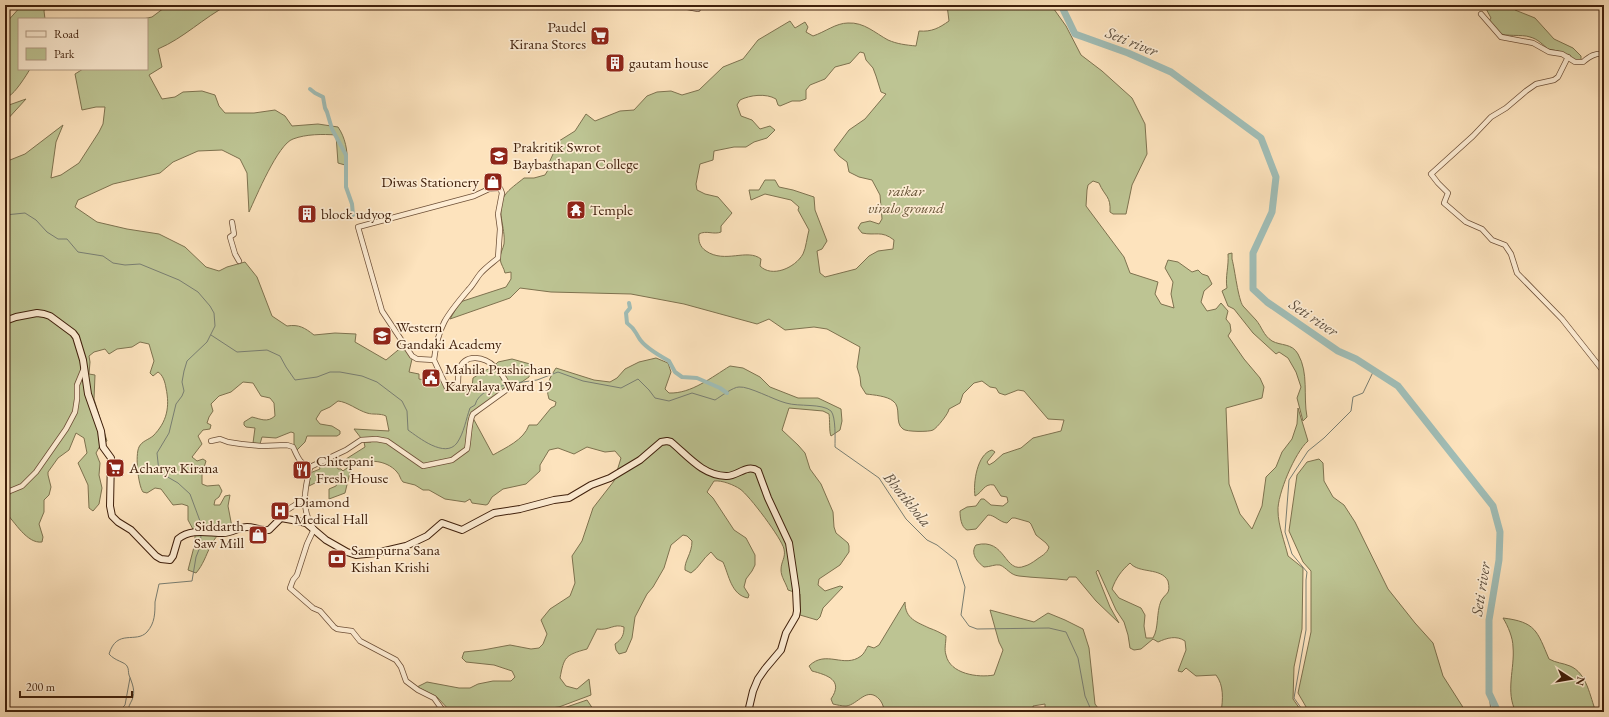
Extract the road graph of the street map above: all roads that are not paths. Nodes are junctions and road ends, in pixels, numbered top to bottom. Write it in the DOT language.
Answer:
graph roads {
  1 [pos="677,5"];
  2 [pos="699,5"];
  3 [pos="1481,14"];
  4 [pos="1604,54"];
  5 [pos="1568,57"];
  6 [pos="232,222"];
  7 [pos="239,260"];
  8 [pos="5,321"];
  9 [pos="434,360"];
  10 [pos="84,366"];
  11 [pos="1604,372"];
  12 [pos="210,441"];
  13 [pos="310,468"];
  14 [pos="5,493"];
  15 [pos="306,496"];
  16 [pos="281,518"];
  17 [pos="314,529"];
  18 [pos="444,712"];
  19 [pos="748,712"];
  1 -- 2 [label="street"];
  3 -- 5 [label="street"];
  4 -- 5 [label="street"];
  5 -- 11 [label="street"];
  6 -- 7 [label="street"];
  8 -- 10 [label="main road"];
  9 -- 9 [label="street"];
  9 -- 13 [label="street"];
  10 -- 14 [label="street"];
  10 -- 16 [label="main road"];
  12 -- 13 [label="street"];
  13 -- 15 [label="street"];
  15 -- 16 [label="street"];
  15 -- 17 [label="street"];
  16 -- 17 [label="main road"];
  17 -- 18 [label="street"];
  17 -- 19 [label="main road"];
}
